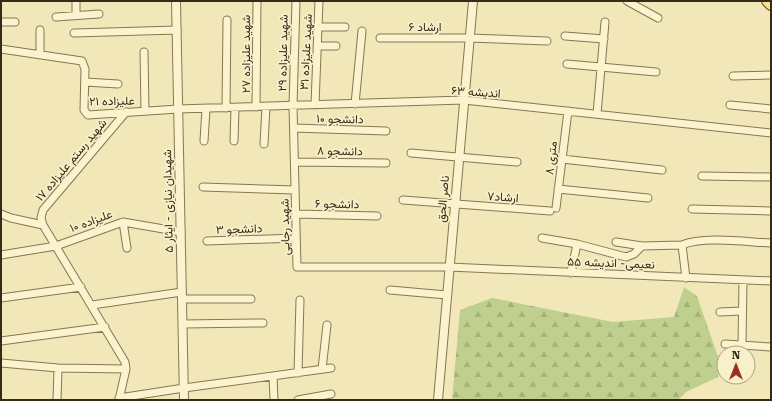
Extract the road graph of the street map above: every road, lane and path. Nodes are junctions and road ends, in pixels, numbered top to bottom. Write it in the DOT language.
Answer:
graph roads {
  1 [pos="76,1"];
  2 [pos="176,1"];
  3 [pos="257,1"];
  4 [pos="296,1"];
  5 [pos="319,1"];
  6 [pos="472,1"];
  7 [pos="627,1"];
  8 [pos="767,1"];
  9 [pos="771,5"];
  10 [pos="98,14"];
  11 [pos="76,15"];
  12 [pos="56,17"];
  13 [pos="658,18"];
  14 [pos="227,20"];
  15 [pos="1,22"];
  16 [pos="15,22"];
  17 [pos="605,22"];
  18 [pos="318,27"];
  19 [pos="345,27"];
  20 [pos="40,30"];
  21 [pos="177,30"];
  22 [pos="362,31"];
  23 [pos="74,33"];
  24 [pos="565,36"];
  25 [pos="380,38"];
  26 [pos="469,38"];
  27 [pos="604,39"];
  28 [pos="547,41"];
  29 [pos="317,46"];
  30 [pos="336,46"];
  31 [pos="1,49"];
  32 [pos="144,52"];
  33 [pos="40,55"];
  34 [pos="567,64"];
  35 [pos="601,67"];
  36 [pos="656,72"];
  37 [pos="771,75"];
  38 [pos="733,76"];
  39 [pos="85,82"];
  40 [pos="118,84"];
  41 [pos="464,100"];
  42 [pos="355,104"];
  43 [pos="315,105"];
  44 [pos="730,105"];
  45 [pos="293,106"];
  46 [pos="256,107"];
  47 [pos="266,107"];
  48 [pos="206,108"];
  49 [pos="226,108"];
  50 [pos="235,108"];
  51 [pos="178,109"];
  52 [pos="771,109"];
  53 [pos="145,111"];
  54 [pos="568,111"];
  55 [pos="126,112"];
  56 [pos="597,114"];
  57 [pos="294,128"];
  58 [pos="386,130"];
  59 [pos="771,132"];
  60 [pos="204,140"];
  61 [pos="234,140"];
  62 [pos="264,144"];
  63 [pos="411,153"];
  64 [pos="459,158"];
  65 [pos="562,160"];
  66 [pos="294,162"];
  67 [pos="517,162"];
  68 [pos="386,163"];
  69 [pos="662,170"];
  70 [pos="702,176"];
  71 [pos="771,177"];
  72 [pos="203,187"];
  73 [pos="558,189"];
  74 [pos="295,190"];
  75 [pos="648,198"];
  76 [pos="403,200"];
  77 [pos="455,204"];
  78 [pos="553,209"];
  79 [pos="692,209"];
  80 [pos="771,211"];
  81 [pos="1,214"];
  82 [pos="296,214"];
  83 [pos="377,216"];
  84 [pos="123,222"];
  85 [pos="43,225"];
  86 [pos="181,232"];
  87 [pos="296,238"];
  88 [pos="542,238"];
  89 [pos="207,241"];
  90 [pos="616,242"];
  91 [pos="771,243"];
  92 [pos="577,244"];
  93 [pos="682,244"];
  94 [pos="56,246"];
  95 [pos="642,246"];
  96 [pos="127,248"];
  97 [pos="1,255"];
  98 [pos="449,267"];
  99 [pos="571,273"];
  100 [pos="686,278"];
  101 [pos="743,280"];
  102 [pos="771,281"];
  103 [pos="81,287"];
  104 [pos="390,290"];
  105 [pos="182,295"];
  106 [pos="447,295"];
  107 [pos="1,298"];
  108 [pos="251,299"];
  109 [pos="300,300"];
  110 [pos="92,306"];
  111 [pos="742,311"];
  112 [pos="720,312"];
  113 [pos="263,323"];
  114 [pos="183,324"];
  115 [pos="327,325"];
  116 [pos="105,327"];
  117 [pos="1,341"];
  118 [pos="725,344"];
  119 [pos="739,345"];
  120 [pos="756,346"];
  121 [pos="771,347"];
  122 [pos="1,363"];
  123 [pos="58,368"];
  124 [pos="331,368"];
  125 [pos="126,369"];
  126 [pos="322,370"];
  127 [pos="298,373"];
  128 [pos="273,376"];
  129 [pos="184,388"];
  130 [pos="331,394"];
  131 [pos="119,399"];
  132 [pos="57,400"];
  133 [pos="184,400"];
  134 [pos="274,400"];
  135 [pos="298,400"];
  136 [pos="438,400"];
  1 -- 11 [label="street"];
  2 -- 21 [label="street, شهیدان نیازی - ایثار ۵"];
  3 -- 46 [label="street, شهید علیزاده ۲۷"];
  4 -- 45 [label="street, شهید علیزاده ۲۹"];
  5 -- 18 [label="street, شهید علیزاده ۳۱"];
  6 -- 26 [label="street, ناصر الحق"];
  7 -- 13 [label="street"];
  8 -- 9 [label="main road"];
  10 -- 11 [label="street"];
  11 -- 12 [label="street"];
  14 -- 49 [label="street"];
  15 -- 16 [label="street"];
  17 -- 27 [label="street"];
  18 -- 19 [label="street"];
  18 -- 29 [label="street, شهید علیزاده ۳۱"];
  20 -- 33 [label="street"];
  21 -- 23 [label="street"];
  21 -- 51 [label="street, شهیدان نیازی - ایثار ۵"];
  22 -- 42 [label="street"];
  24 -- 27 [label="street"];
  25 -- 26 [label="street, ارشاد ۶"];
  26 -- 28 [label="street, ارشاد ۶"];
  26 -- 41 [label="street, ناصر الحق"];
  27 -- 35 [label="street"];
  29 -- 30 [label="street"];
  29 -- 43 [label="street, شهید علیزاده ۳۱"];
  31 -- 33 [label="street, علیزاده ۲۱"];
  32 -- 53 [label="street"];
  33 -- 39 [label="street, علیزاده ۲۱"];
  34 -- 35 [label="street"];
  35 -- 36 [label="street"];
  35 -- 56 [label="street"];
  37 -- 38 [label="street"];
  39 -- 40 [label="street"];
  39 -- 55 [label="street, علیزاده ۲۱"];
  41 -- 42 [label="street, اندیشه ۶۳"];
  41 -- 54 [label="street, اندیشه ۶۳"];
  41 -- 64 [label="street, ناصر الحق"];
  42 -- 43 [label="street, اندیشه ۶۳"];
  43 -- 45 [label="street, اندیشه ۶۳"];
  44 -- 52 [label="street"];
  45 -- 47 [label="street, اندیشه ۶۳"];
  45 -- 57 [label="street, شهید رجایی"];
  46 -- 47 [label="street, اندیشه ۶۳"];
  46 -- 50 [label="street, اندیشه ۶۳"];
  47 -- 62 [label="street"];
  48 -- 49 [label="street, اندیشه ۶۳"];
  48 -- 51 [label="street, اندیشه ۶۳"];
  48 -- 60 [label="street"];
  49 -- 50 [label="street, اندیشه ۶۳"];
  50 -- 61 [label="street"];
  51 -- 53 [label="street, علیزاده ۲۱"];
  51 -- 86 [label="street, شهیدان نیازی - ایثار ۵"];
  53 -- 55 [label="street, علیزاده ۲۱"];
  54 -- 56 [label="street, اندیشه ۶۳"];
  54 -- 65 [label="street, ۸ متری"];
  55 -- 85 [label="street, ۱۷ شهید رستم علیزاده"];
  56 -- 59 [label="street, اندیشه ۶۳"];
  57 -- 58 [label="street, دانشجو ۱۰"];
  57 -- 66 [label="street, شهید رجایی"];
  63 -- 64 [label="street"];
  64 -- 67 [label="street"];
  64 -- 77 [label="street, ناصر الحق"];
  65 -- 69 [label="street"];
  65 -- 73 [label="street, ۸ متری"];
  66 -- 68 [label="street, دانشجو ۸"];
  66 -- 74 [label="street, شهید رجایی"];
  70 -- 71 [label="street"];
  72 -- 74 [label="street"];
  73 -- 75 [label="street"];
  73 -- 78 [label="street, ۸ متری"];
  74 -- 82 [label="street, شهید رجایی"];
  76 -- 77 [label="street, ارشاد۷"];
  77 -- 78 [label="street, ارشاد۷"];
  77 -- 98 [label="street, ناصر الحق"];
  79 -- 80 [label="street"];
  81 -- 85 [label="street"];
  82 -- 83 [label="street, دانشجو ۶"];
  82 -- 87 [label="street, شهید رجایی"];
  84 -- 86 [label="street, علیزاده ۱۰"];
  84 -- 94 [label="street, علیزاده ۱۰"];
  84 -- 96 [label="street"];
  85 -- 94 [label="street"];
  86 -- 105 [label="street, شهیدان نیازی - ایثار ۵"];
  87 -- 89 [label="street, دانشجو ۳"];
  87 -- 98 [label="street, شهید رجایی"];
  88 -- 92 [label="street"];
  90 -- 95 [label="street"];
  91 -- 93 [label="street"];
  92 -- 95 [label="street"];
  92 -- 99 [label="street"];
  93 -- 95 [label="street"];
  93 -- 100 [label="street"];
  94 -- 97 [label="street, علیزاده ۱۰"];
  94 -- 103 [label="street"];
  98 -- 99 [label="street, نعیمی- اندیشه ۵۵"];
  98 -- 106 [label="street, ناصر الحق"];
  99 -- 100 [label="street, نعیمی- اندیشه ۵۵"];
  100 -- 101 [label="street, نعیمی- اندیشه ۵۵"];
  101 -- 102 [label="street, نعیمی- اندیشه ۵۵"];
  101 -- 111 [label="street"];
  103 -- 107 [label="street"];
  103 -- 110 [label="street"];
  104 -- 106 [label="street"];
  105 -- 108 [label="street"];
  105 -- 110 [label="street"];
  105 -- 114 [label="street, شهیدان نیازی - ایثار ۵"];
  106 -- 136 [label="street, ناصر الحق"];
  109 -- 127 [label="street"];
  110 -- 116 [label="street"];
  111 -- 112 [label="street"];
  111 -- 119 [label="street"];
  113 -- 114 [label="street"];
  114 -- 129 [label="street, شهیدان نیازی - ایثار ۵"];
  115 -- 126 [label="street"];
  116 -- 117 [label="street"];
  116 -- 125 [label="street"];
  118 -- 119 [label="street"];
  120 -- 121 [label="street"];
  122 -- 123 [label="street"];
  123 -- 125 [label="street"];
  123 -- 132 [label="street"];
  124 -- 126 [label="street"];
  125 -- 131 [label="street"];
  126 -- 127 [label="street"];
  127 -- 128 [label="street"];
  128 -- 129 [label="street"];
  128 -- 134 [label="street"];
  129 -- 131 [label="street"];
  129 -- 133 [label="street, شهیدان نیازی - ایثار ۵"];
  130 -- 135 [label="street"];
}
